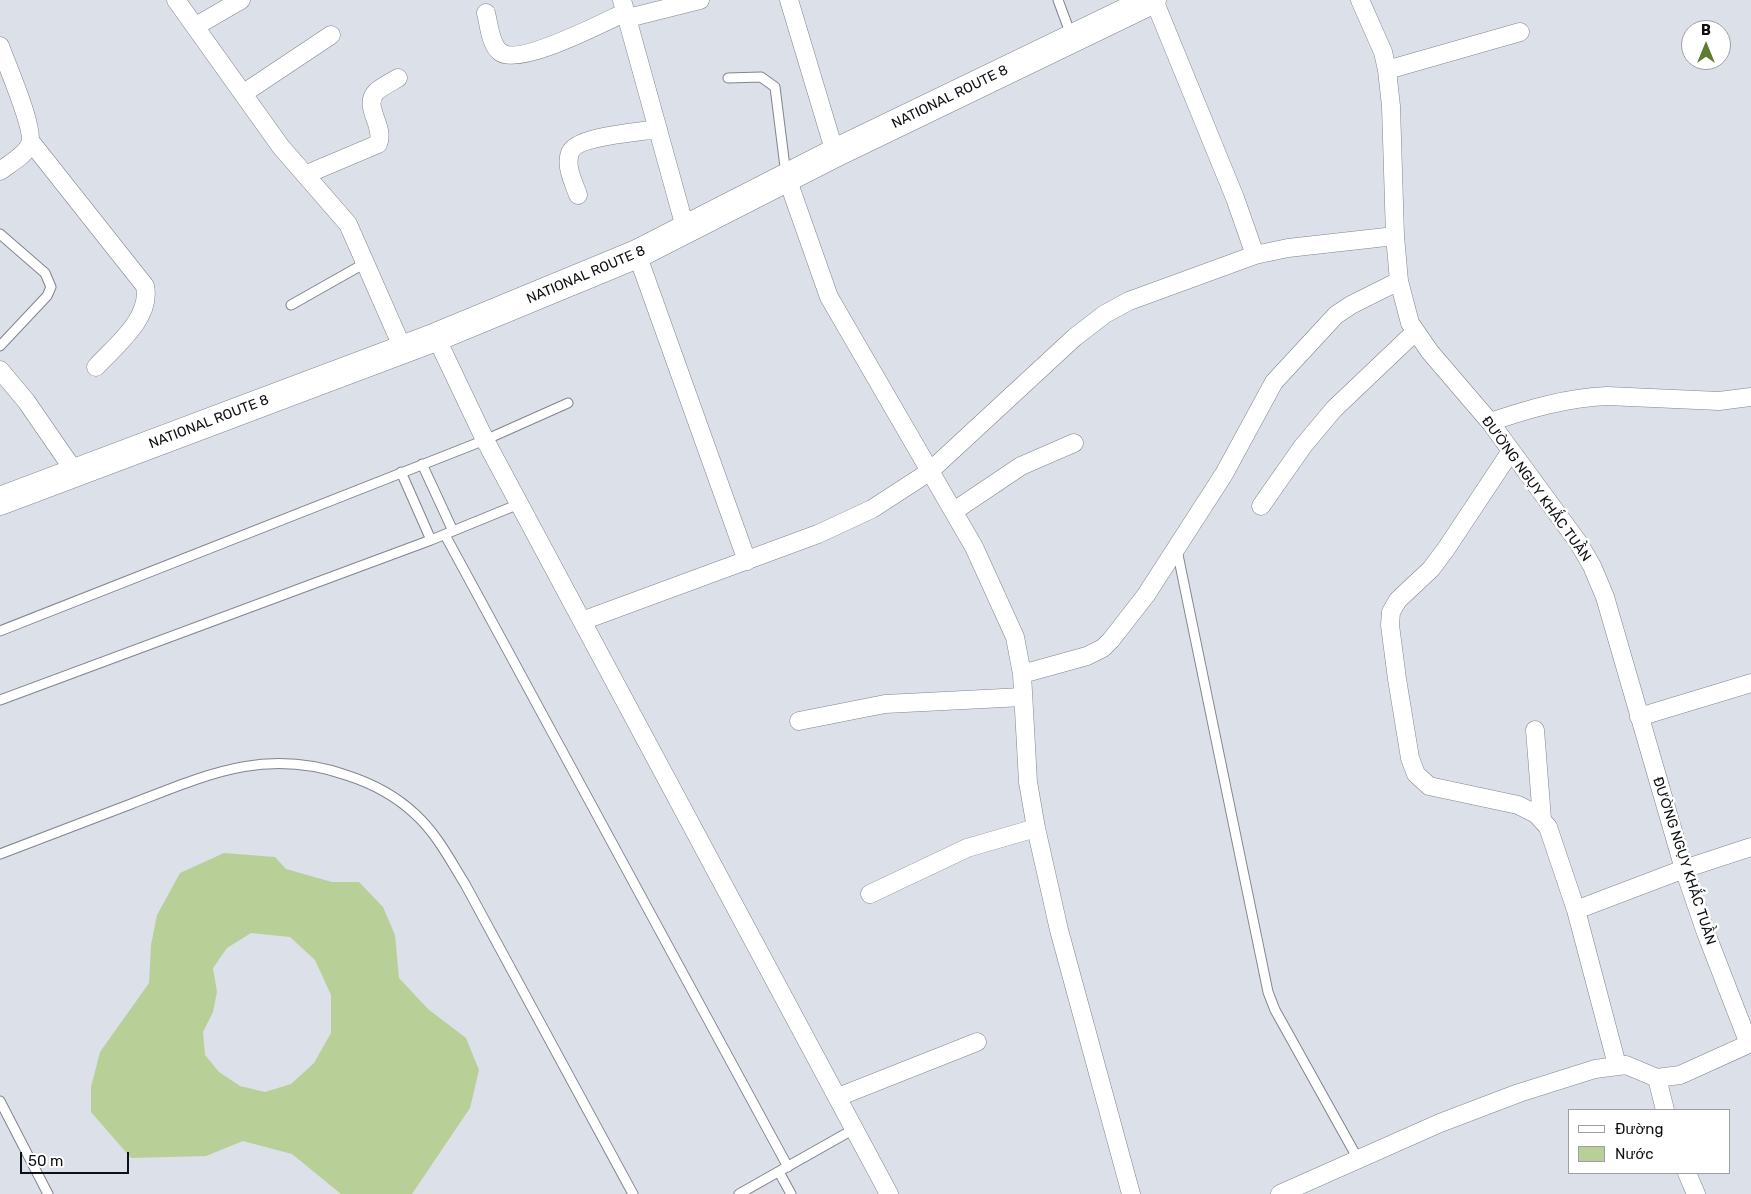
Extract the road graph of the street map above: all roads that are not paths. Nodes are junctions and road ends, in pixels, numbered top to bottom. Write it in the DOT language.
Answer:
graph roads {
  1 [pos="176,0"];
  2 [pos="241,0"];
  3 [pos="700,0"];
  4 [pos="789,0"];
  5 [pos="1058,0"];
  6 [pos="1153,0"];
  7 [pos="1360,0"];
  8 [pos="625,10"];
  9 [pos="486,13"];
  10 [pos="196,26"];
  11 [pos="1520,32"];
  12 [pos="331,35"];
  13 [pos="1073,38"];
  14 [pos="0,46"];
  15 [pos="1387,70"];
  16 [pos="398,78"];
  17 [pos="728,78"];
  18 [pos="244,93"];
  19 [pos="658,129"];
  20 [pos="31,142"];
  21 [pos="835,153"];
  22 [pos="0,171"];
  23 [pos="307,174"];
  24 [pos="787,178"];
  25 [pos="578,195"];
  26 [pos="686,231"];
  27 [pos="0,234"];
  28 [pos="1395,236"];
  29 [pos="637,254"];
  30 [pos="1255,255"];
  31 [pos="367,262"];
  32 [pos="1399,282"];
  33 [pos="291,305"];
  34 [pos="1415,332"];
  35 [pos="436,337"];
  36 [pos="0,346"];
  37 [pos="403,349"];
  38 [pos="96,367"];
  39 [pos="0,370"];
  40 [pos="1751,397"];
  41 [pos="568,403"];
  42 [pos="1490,422"];
  43 [pos="485,440"];
  44 [pos="1074,442"];
  45 [pos="1510,451"];
  46 [pos="422,464"];
  47 [pos="75,472"];
  48 [pos="401,472"];
  49 [pos="929,472"];
  50 [pos="0,501"];
  51 [pos="519,504"];
  52 [pos="1261,506"];
  53 [pos="954,511"];
  54 [pos="449,533"];
  55 [pos="431,540"];
  56 [pos="1176,548"];
  57 [pos="748,561"];
  58 [pos="582,620"];
  59 [pos="0,631"];
  60 [pos="1022,674"];
  61 [pos="1751,682"];
  62 [pos="1023,697"];
  63 [pos="0,700"];
  64 [pos="1639,717"];
  65 [pos="799,721"];
  66 [pos="1535,730"];
  67 [pos="1542,819"];
  68 [pos="1036,828"];
  69 [pos="1751,847"];
  70 [pos="0,854"];
  71 [pos="1684,869"];
  72 [pos="870,894"];
  73 [pos="1576,910"];
  74 [pos="977,1042"];
  75 [pos="1750,1044"];
  76 [pos="1618,1064"];
  77 [pos="1657,1078"];
  78 [pos="838,1097"];
  79 [pos="0,1101"];
  80 [pos="1665,1109"];
  81 [pos="854,1129"];
  82 [pos="1358,1159"];
  83 [pos="788,1167"];
  84 [pos="779,1172"];
  85 [pos="1687,1174"];
  86 [pos="48,1194"];
  87 [pos="633,1194"];
  88 [pos="739,1194"];
  89 [pos="791,1194"];
  90 [pos="889,1194"];
  91 [pos="1131,1194"];
  92 [pos="1280,1194"];
  93 [pos="1696,1194"];
  1 -- 10 [label="street"];
  2 -- 10 [label="street"];
  3 -- 8 [label="street"];
  4 -- 21 [label="street"];
  5 -- 13 [label="lane"];
  6 -- 13 [label="highway, NATIONAL ROUTE 8"];
  6 -- 30 [label="street"];
  7 -- 15 [label="street, ĐƯỜNG NGỤY KHẮC TUẦN"];
  8 -- 9 [label="street"];
  8 -- 19 [label="street"];
  10 -- 18 [label="street"];
  11 -- 15 [label="street"];
  12 -- 18 [label="street"];
  13 -- 21 [label="highway, NATIONAL ROUTE 8"];
  14 -- 20 [label="street"];
  15 -- 28 [label="street, ĐƯỜNG NGỤY KHẮC TUẦN"];
  16 -- 23 [label="street"];
  17 -- 24 [label="lane"];
  18 -- 23 [label="street"];
  19 -- 25 [label="street"];
  19 -- 26 [label="street"];
  20 -- 22 [label="street"];
  20 -- 38 [label="street"];
  21 -- 24 [label="highway, NATIONAL ROUTE 8"];
  23 -- 31 [label="street"];
  24 -- 26 [label="highway, NATIONAL ROUTE 8"];
  24 -- 49 [label="street"];
  26 -- 29 [label="highway, NATIONAL ROUTE 8"];
  27 -- 36 [label="lane"];
  28 -- 30 [label="street"];
  28 -- 32 [label="street, ĐƯỜNG NGỤY KHẮC TUẦN"];
  29 -- 35 [label="highway, NATIONAL ROUTE 8"];
  29 -- 57 [label="street"];
  30 -- 49 [label="street"];
  31 -- 33 [label="lane"];
  31 -- 37 [label="street"];
  32 -- 34 [label="street, ĐƯỜNG NGỤY KHẮC TUẦN"];
  32 -- 56 [label="street"];
  34 -- 42 [label="street, ĐƯỜNG NGỤY KHẮC TUẦN"];
  34 -- 52 [label="street"];
  35 -- 37 [label="highway, NATIONAL ROUTE 8"];
  35 -- 43 [label="street"];
  37 -- 47 [label="highway, NATIONAL ROUTE 8"];
  39 -- 47 [label="street"];
  40 -- 42 [label="street"];
  41 -- 43 [label="lane"];
  42 -- 45 [label="street, ĐƯỜNG NGỤY KHẮC TUẦN"];
  43 -- 46 [label="lane"];
  43 -- 51 [label="street"];
  44 -- 53 [label="street"];
  45 -- 64 [label="street, ĐƯỜNG NGỤY KHẮC TUẦN"];
  45 -- 67 [label="street"];
  46 -- 48 [label="lane"];
  46 -- 54 [label="lane"];
  47 -- 50 [label="highway, NATIONAL ROUTE 8"];
  48 -- 55 [label="lane"];
  48 -- 59 [label="lane"];
  49 -- 53 [label="street"];
  49 -- 57 [label="street"];
  51 -- 54 [label="lane"];
  51 -- 58 [label="street"];
  53 -- 60 [label="street"];
  54 -- 55 [label="lane"];
  54 -- 83 [label="lane"];
  55 -- 63 [label="lane"];
  56 -- 60 [label="street"];
  56 -- 82 [label="lane"];
  57 -- 58 [label="street"];
  58 -- 78 [label="street"];
  60 -- 62 [label="street"];
  61 -- 64 [label="street"];
  62 -- 65 [label="street"];
  62 -- 68 [label="street"];
  64 -- 71 [label="street, ĐƯỜNG NGỤY KHẮC TUẦN"];
  66 -- 67 [label="street"];
  67 -- 73 [label="street"];
  68 -- 72 [label="street"];
  68 -- 91 [label="street"];
  69 -- 71 [label="street"];
  70 -- 87 [label="lane"];
  71 -- 73 [label="street"];
  71 -- 75 [label="street, ĐƯỜNG NGỤY KHẮC TUẦN"];
  73 -- 76 [label="street"];
  74 -- 78 [label="street"];
  75 -- 77 [label="street"];
  76 -- 77 [label="street"];
  76 -- 82 [label="street"];
  77 -- 80 [label="street"];
  78 -- 81 [label="street"];
  79 -- 86 [label="lane"];
  81 -- 83 [label="lane"];
  81 -- 90 [label="street"];
  82 -- 92 [label="street"];
  83 -- 84 [label="lane"];
  84 -- 88 [label="lane"];
  84 -- 89 [label="lane"];
  85 -- 93 [label="street"];
}
